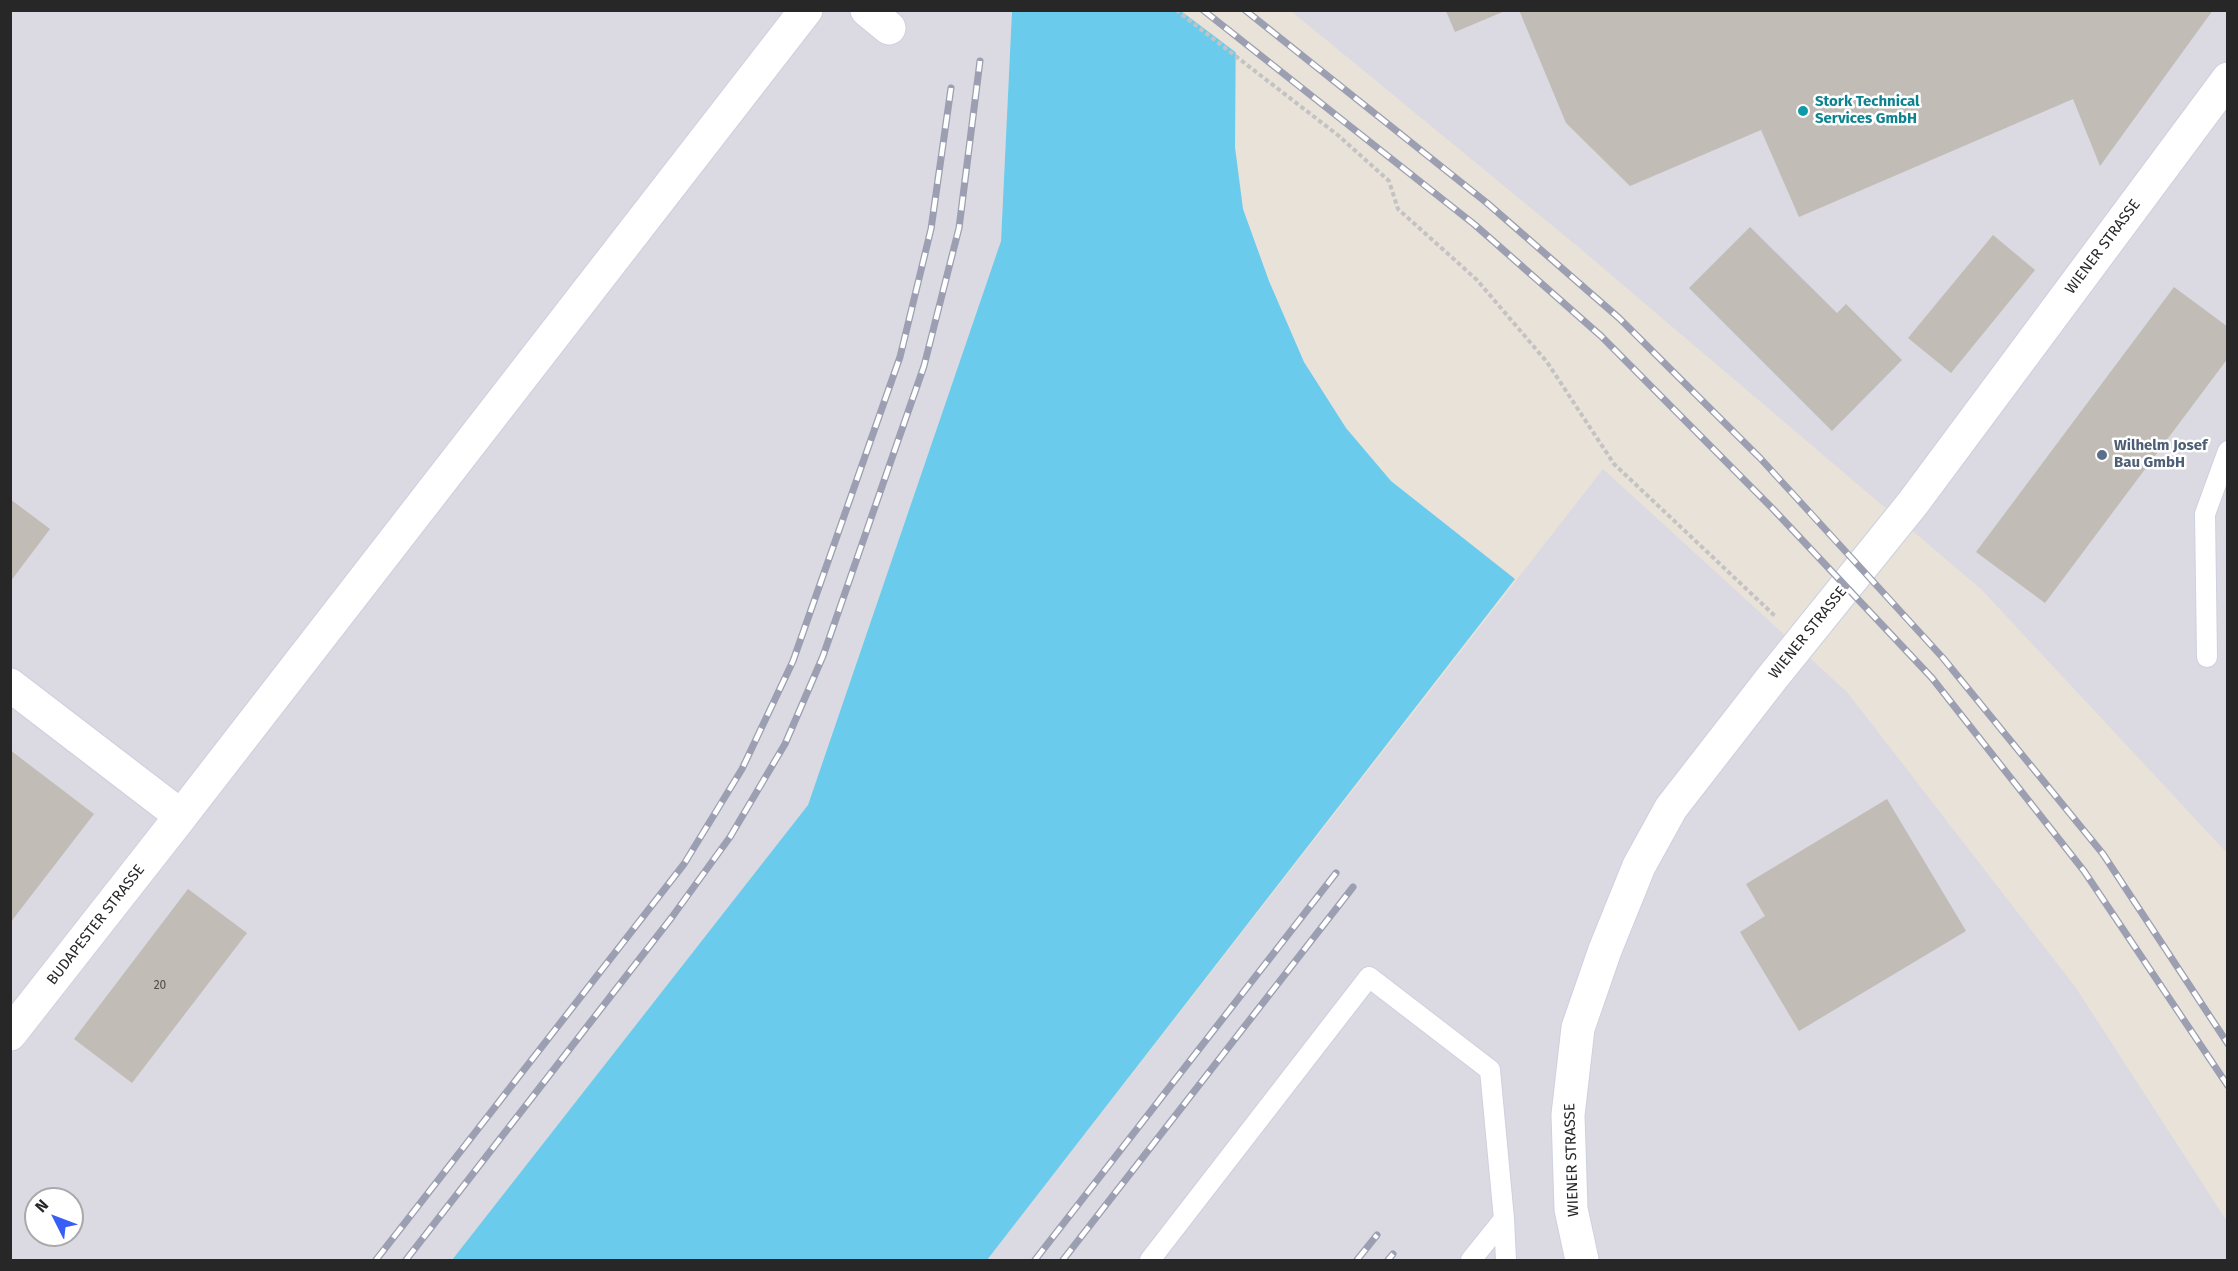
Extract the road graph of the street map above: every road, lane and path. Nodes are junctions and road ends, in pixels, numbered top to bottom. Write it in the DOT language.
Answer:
graph roads {
  1 [pos="806,10"];
  2 [pos="1176,10"];
  3 [pos="2228,79"];
  4 [pos="2228,451"];
  5 [pos="1804,640"];
  6 [pos="2207,657"];
  7 [pos="10,685"];
  8 [pos="181,816"];
  9 [pos="10,1035"];
  10 [pos="1504,1219"];
  11 [pos="1150,1260"];
  12 [pos="1472,1260"];
  13 [pos="1506,1260"];
  14 [pos="1582,1260"];
  1 -- 8 [label="street, BUDAPESTER STRASSE"];
  2 -- 5 [label="path"];
  3 -- 5 [label="street, WIENER STRASSE"];
  4 -- 6 [label="lane"];
  5 -- 14 [label="street, WIENER STRASSE"];
  7 -- 8 [label="street"];
  8 -- 9 [label="street, BUDAPESTER STRASSE"];
  10 -- 11 [label="lane"];
  10 -- 12 [label="lane"];
  10 -- 13 [label="lane"];
}
